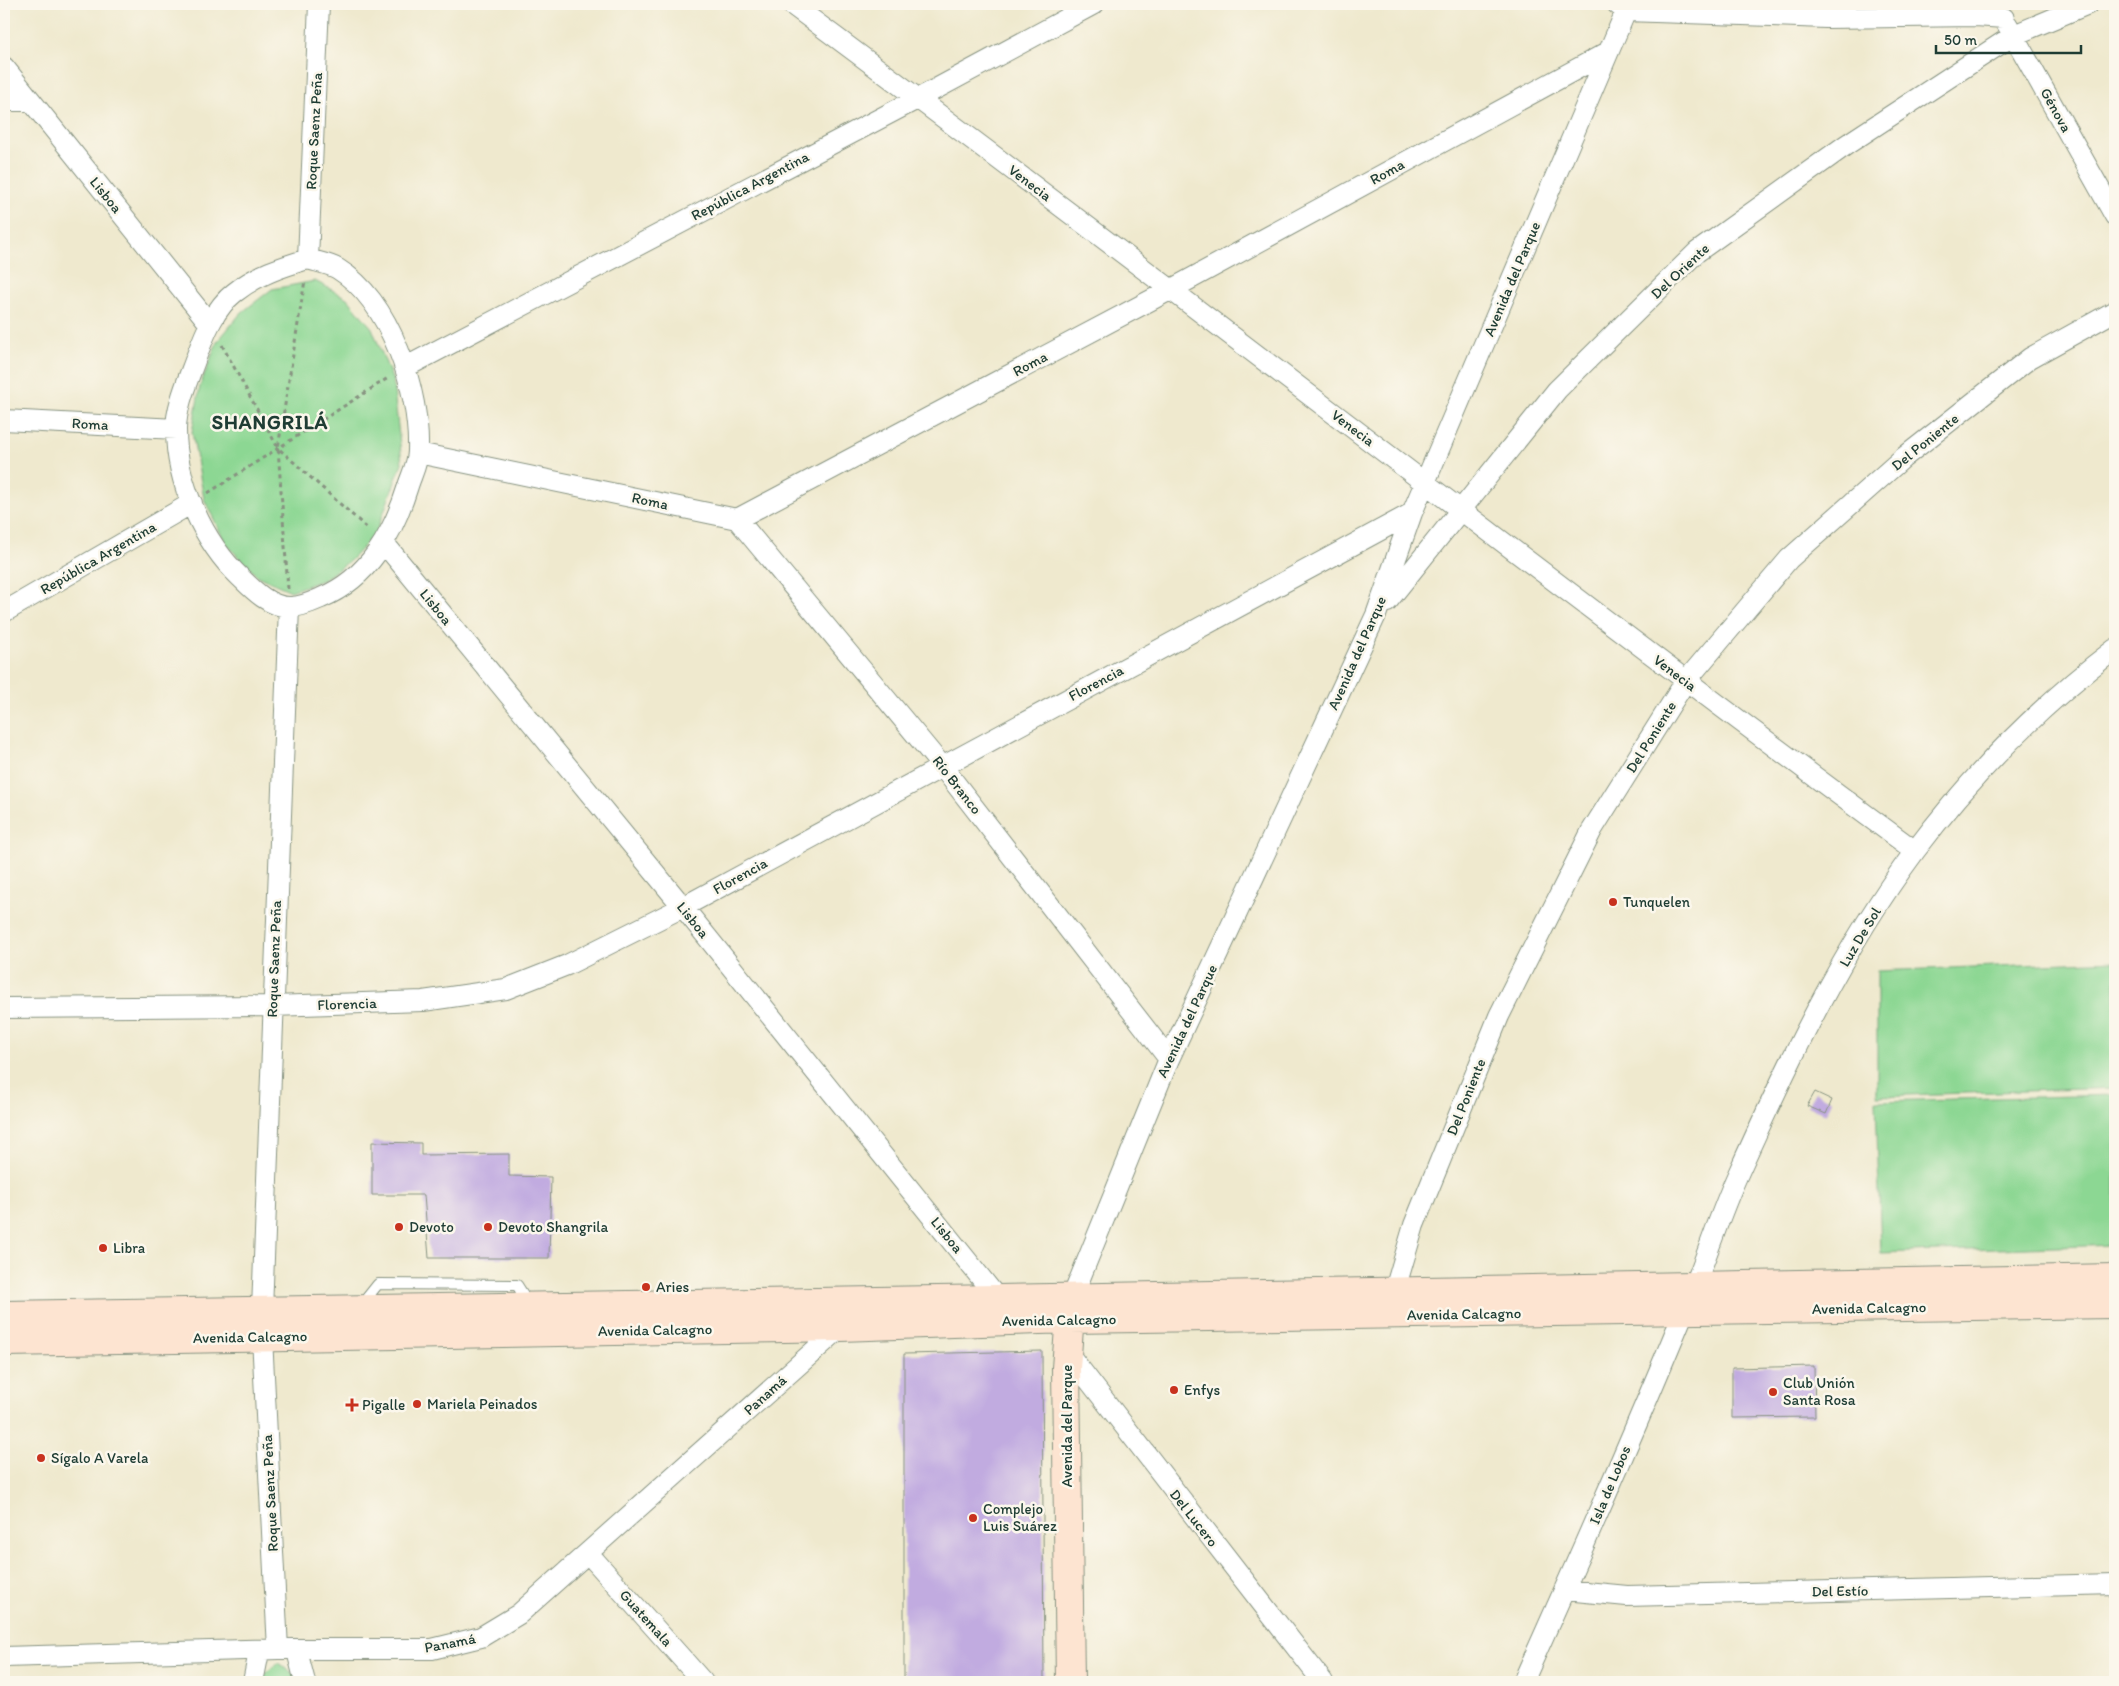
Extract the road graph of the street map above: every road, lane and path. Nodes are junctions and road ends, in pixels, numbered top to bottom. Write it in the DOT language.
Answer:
graph roads {
  1 [pos="320,4"];
  2 [pos="791,4"];
  3 [pos="1094,4"];
  4 [pos="2088,4"];
  5 [pos="1624,6"];
  6 [pos="2009,19"];
  7 [pos="1608,52"];
  8 [pos="4,67"];
  9 [pos="918,98"];
  10 [pos="4,101"];
  11 [pos="31,101"];
  12 [pos="2115,216"];
  13 [pos="308,258"];
  14 [pos="1170,290"];
  15 [pos="2115,311"];
  16 [pos="209,323"];
  17 [pos="406,367"];
  18 [pos="4,420"];
  19 [pos="176,429"];
  20 [pos="278,448"];
  21 [pos="418,453"];
  22 [pos="1425,483"];
  23 [pos="192,503"];
  24 [pos="1461,508"];
  25 [pos="1412,513"];
  26 [pos="737,518"];
  27 [pos="384,543"];
  28 [pos="289,608"];
  29 [pos="4,612"];
  30 [pos="1376,615"];
  31 [pos="2115,649"];
  32 [pos="1685,682"];
  33 [pos="941,766"];
  34 [pos="1915,851"];
  35 [pos="683,907"];
  36 [pos="272,1006"];
  37 [pos="4,1008"];
  38 [pos="1168,1059"];
  39 [pos="2115,1278"];
  40 [pos="1695,1286"];
  41 [pos="998,1299"];
  42 [pos="1391,1303"];
  43 [pos="2115,1304"];
  44 [pos="1071,1308"];
  45 [pos="1684,1312"];
  46 [pos="4,1315"];
  47 [pos="530,1319"];
  48 [pos="262,1323"];
  49 [pos="841,1327"];
  50 [pos="4,1342"];
  51 [pos="1067,1352"];
  52 [pos="588,1553"];
  53 [pos="2115,1584"];
  54 [pos="1565,1590"];
  55 [pos="278,1651"];
  56 [pos="4,1658"];
  57 [pos="253,1682"];
  58 [pos="305,1682"];
  59 [pos="703,1682"];
  60 [pos="1070,1682"];
  61 [pos="1323,1682"];
  62 [pos="1523,1682"];
  1 -- 13 [label="street, Roque Saenz Peña"];
  2 -- 9 [label="street, Venecia"];
  3 -- 9 [label="street, República Argentina"];
  4 -- 6 [label="street, Del Oriente"];
  5 -- 6 [label="street"];
  5 -- 7 [label="street, Avenida del Parque"];
  6 -- 12 [label="street, Génova"];
  6 -- 24 [label="street, Del Oriente"];
  7 -- 14 [label="street, Roma"];
  7 -- 22 [label="street, Avenida del Parque"];
  8 -- 11 [label="street, Lisboa"];
  9 -- 14 [label="street, Venecia"];
  9 -- 17 [label="street, República Argentina"];
  10 -- 11 [label="street"];
  11 -- 16 [label="street, Lisboa"];
  13 -- 16 [label="street"];
  13 -- 17 [label="street"];
  13 -- 20 [label="path"];
  14 -- 22 [label="street, Venecia"];
  14 -- 26 [label="street, Roma"];
  15 -- 32 [label="street, Del Poniente"];
  16 -- 19 [label="street"];
  16 -- 20 [label="path"];
  17 -- 20 [label="path"];
  17 -- 21 [label="street"];
  18 -- 19 [label="street, Roma"];
  19 -- 23 [label="street"];
  20 -- 23 [label="path"];
  20 -- 27 [label="path"];
  20 -- 28 [label="path"];
  21 -- 26 [label="street, Roma"];
  21 -- 27 [label="street"];
  22 -- 24 [label="street, Venecia"];
  22 -- 25 [label="street, Avenida del Parque"];
  23 -- 28 [label="street"];
  23 -- 29 [label="street, República Argentina"];
  24 -- 30 [label="street, Del Oriente"];
  24 -- 32 [label="street, Venecia"];
  25 -- 30 [label="street, Avenida del Parque"];
  25 -- 33 [label="street, Florencia"];
  26 -- 33 [label="street, Río Branco"];
  27 -- 28 [label="street"];
  27 -- 35 [label="street, Lisboa"];
  28 -- 36 [label="street, Roque Saenz Peña"];
  30 -- 38 [label="street, Avenida del Parque"];
  31 -- 34 [label="street, Luz De Sol"];
  32 -- 34 [label="street, Venecia"];
  32 -- 42 [label="street, Del Poniente"];
  33 -- 35 [label="street, Florencia"];
  33 -- 38 [label="street, Río Branco"];
  34 -- 40 [label="street, Luz De Sol"];
  35 -- 36 [label="street, Florencia"];
  35 -- 41 [label="street, Lisboa"];
  36 -- 37 [label="street, Florencia"];
  36 -- 48 [label="street, Roque Saenz Peña"];
  38 -- 44 [label="street, Avenida del Parque"];
  39 -- 40 [label="street, Avenida Calcagno"];
  40 -- 42 [label="street, Avenida Calcagno"];
  40 -- 45 [label="street, Isla de Lobos"];
  41 -- 44 [label="street, Avenida Calcagno"];
  41 -- 47 [label="street, Avenida Calcagno"];
  42 -- 44 [label="street, Avenida Calcagno"];
  42 -- 45 [label="street, Avenida Calcagno"];
  43 -- 45 [label="street, Avenida Calcagno"];
  44 -- 49 [label="street, Avenida Calcagno"];
  44 -- 51 [label="street, Avenida del Parque"];
  45 -- 54 [label="street, Isla de Lobos"];
  46 -- 48 [label="street, Avenida Calcagno"];
  47 -- 48 [label="street, Avenida Calcagno"];
  47 -- 48 [label="street, Avenida Calcagno"];
  47 -- 49 [label="street, Avenida Calcagno"];
  48 -- 50 [label="street, Avenida Calcagno"];
  48 -- 55 [label="street, Roque Saenz Peña"];
  49 -- 52 [label="street, Panamá"];
  51 -- 60 [label="street, Avenida del Parque"];
  51 -- 61 [label="street, Del Lucero"];
  52 -- 55 [label="street, Panamá"];
  52 -- 59 [label="street, Guatemala"];
  53 -- 54 [label="street, Del Estío"];
  54 -- 62 [label="street, Isla de Lobos"];
  55 -- 56 [label="street, Panamá"];
  55 -- 57 [label="street, Roque Saenz Peña"];
  55 -- 58 [label="street, Roque Saenz Peña"];
}
